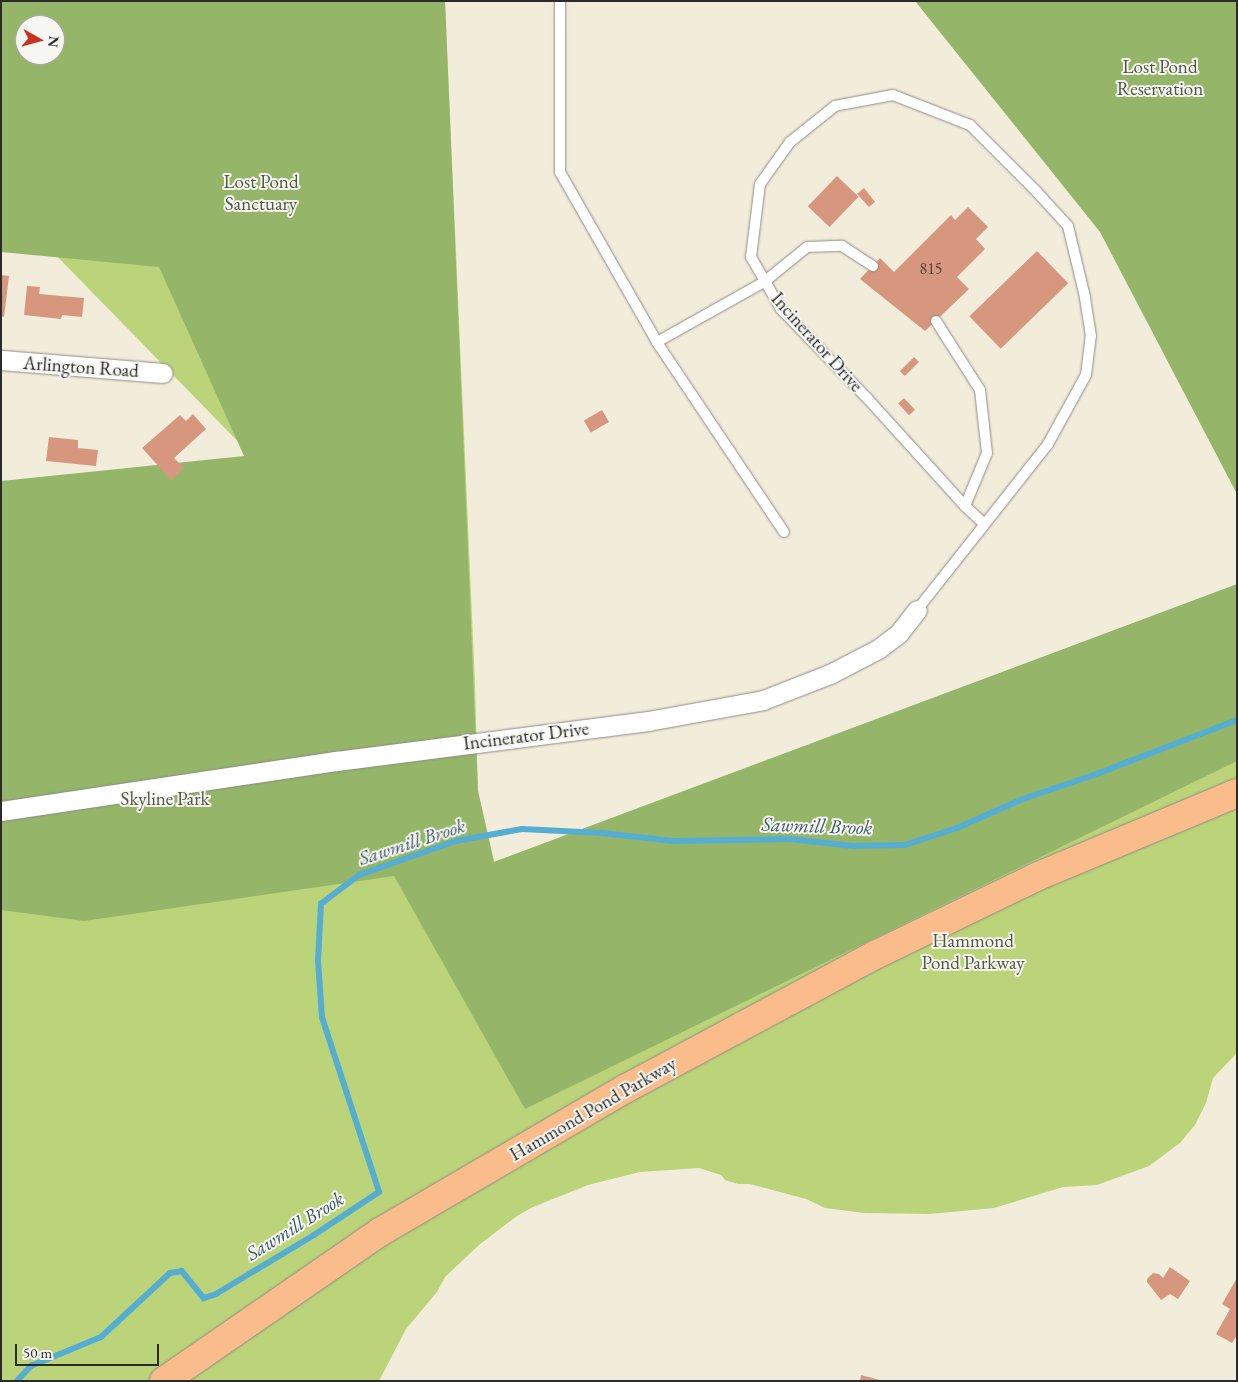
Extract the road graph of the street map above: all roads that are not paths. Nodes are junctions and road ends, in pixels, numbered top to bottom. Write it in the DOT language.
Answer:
graph roads {
  1 [pos="560,1"];
  2 [pos="873,266"];
  3 [pos="764,282"];
  4 [pos="936,321"];
  5 [pos="657,342"];
  6 [pos="1,360"];
  7 [pos="162,373"];
  8 [pos="965,506"];
  9 [pos="984,524"];
  10 [pos="784,532"];
  11 [pos="917,610"];
  12 [pos="1237,793"];
  13 [pos="1,811"];
  14 [pos="164,1381"];
  1 -- 5 [label="lane"];
  2 -- 3 [label="lane"];
  3 -- 5 [label="lane"];
  3 -- 8 [label="lane, Incinerator Drive"];
  3 -- 9 [label="lane, Incinerator Drive"];
  4 -- 8 [label="lane"];
  5 -- 10 [label="lane"];
  6 -- 7 [label="street, Arlington Road"];
  8 -- 9 [label="lane, Incinerator Drive"];
  9 -- 11 [label="lane, Incinerator Drive"];
  11 -- 13 [label="street, Incinerator Drive"];
  12 -- 14 [label="main road, Hammond Pond Parkway"];
}
